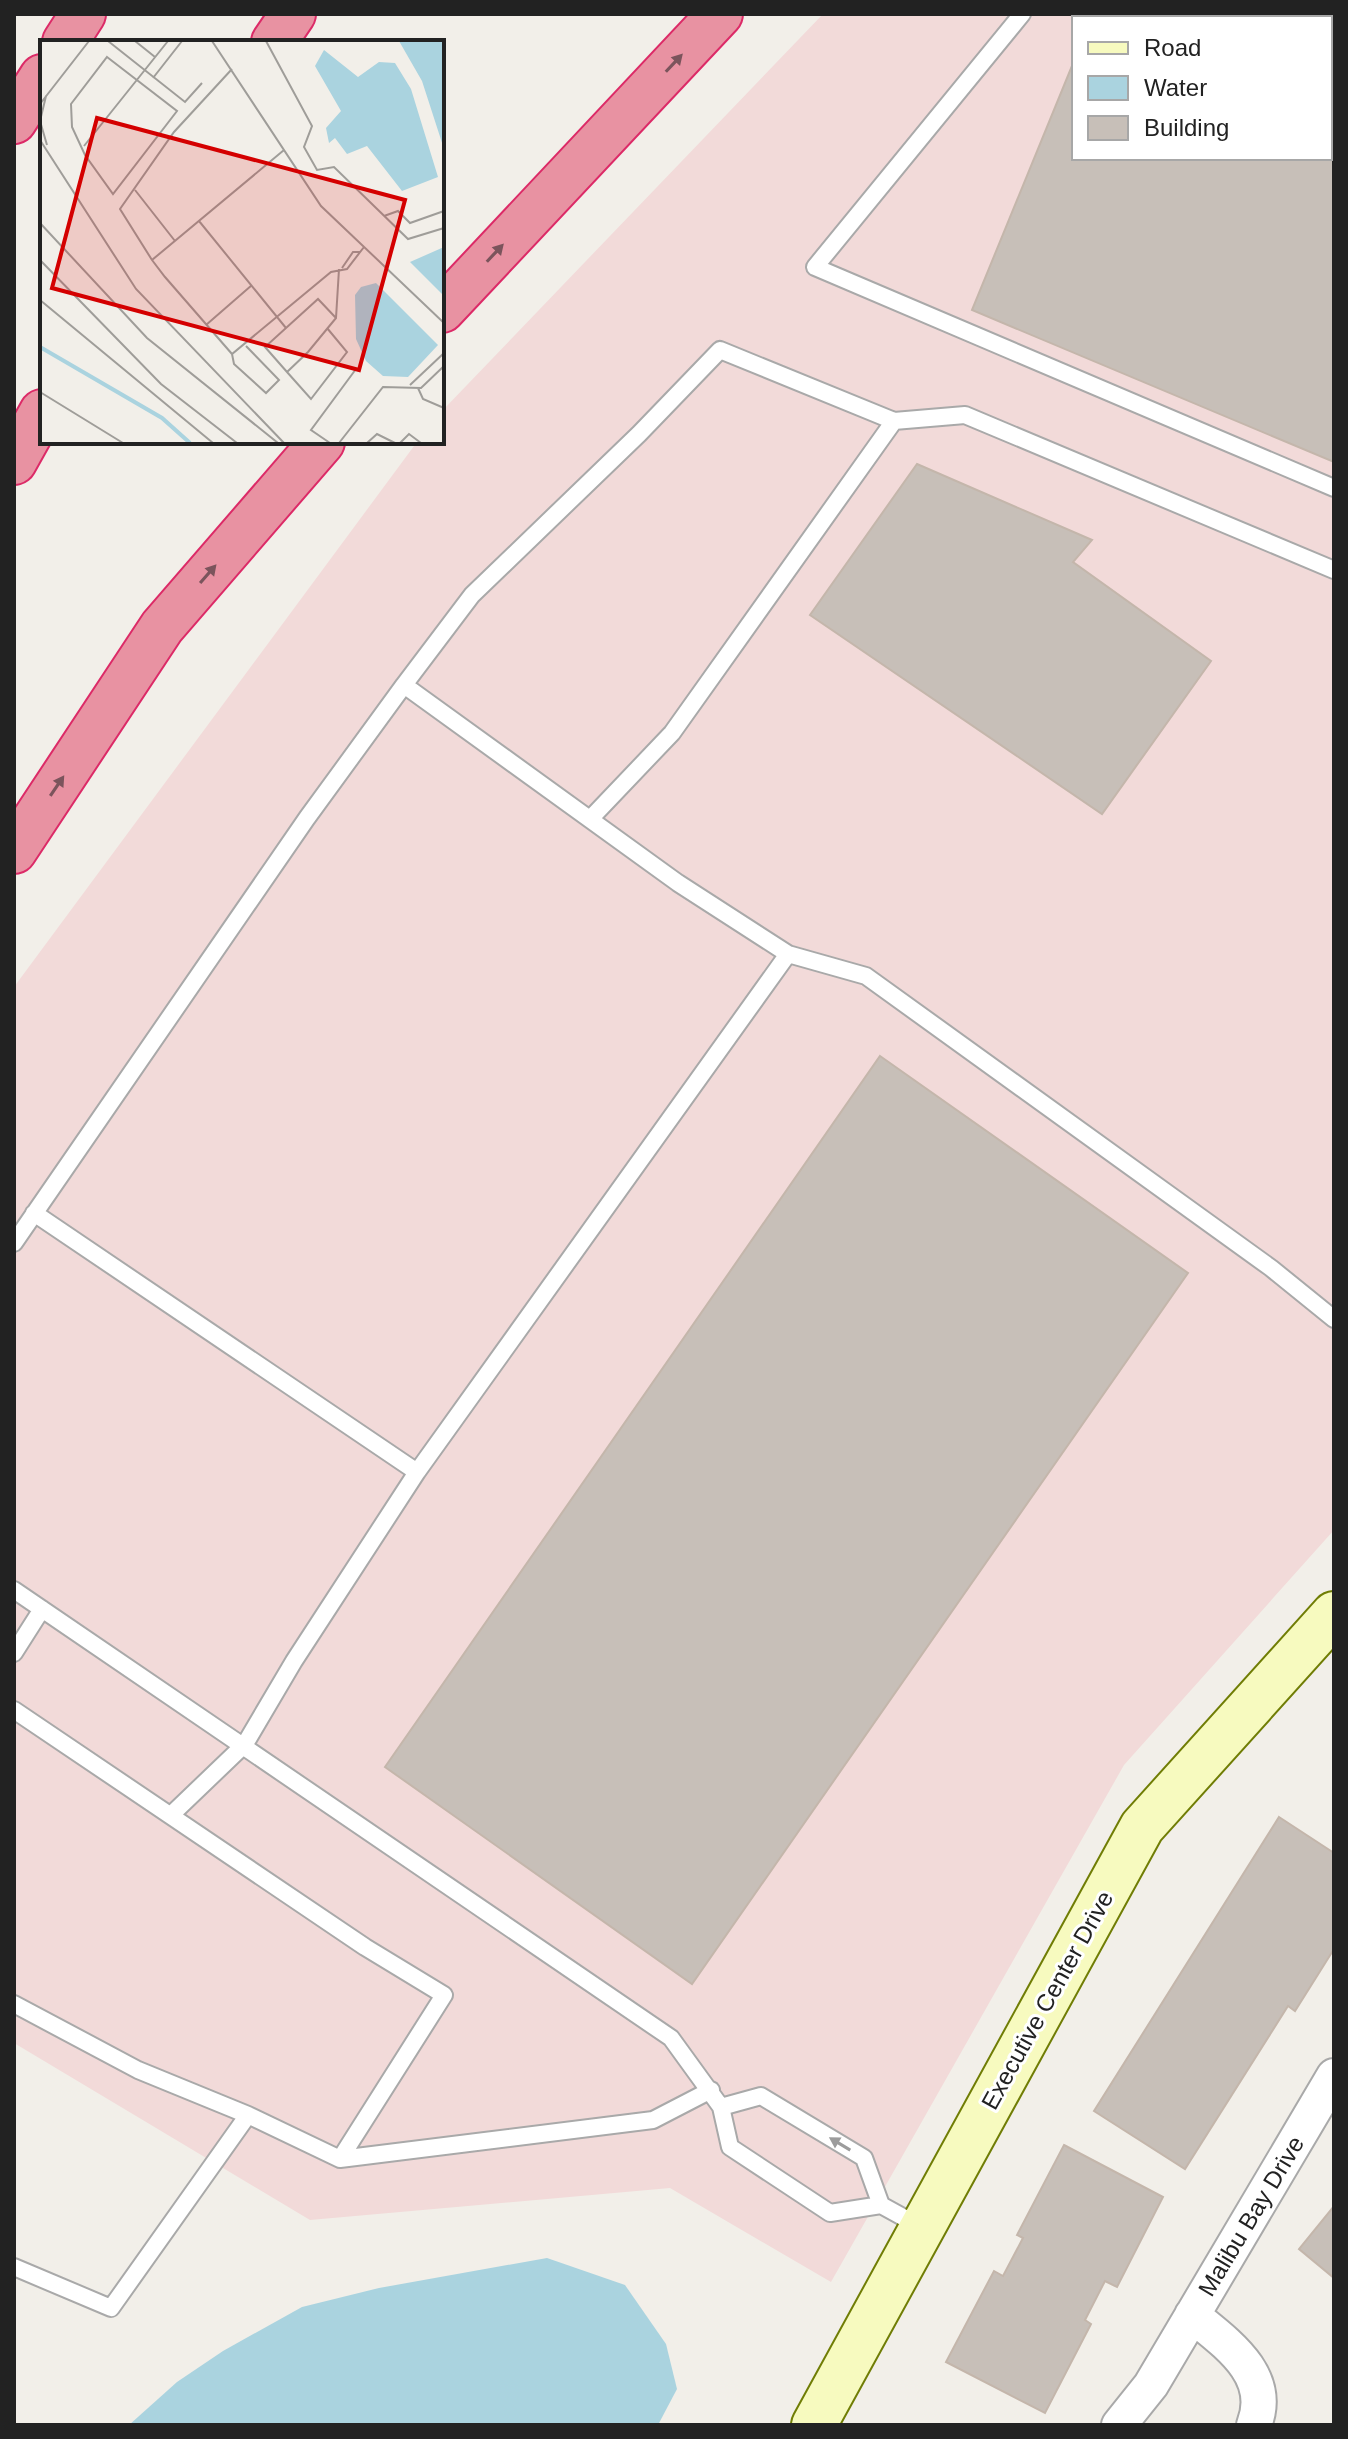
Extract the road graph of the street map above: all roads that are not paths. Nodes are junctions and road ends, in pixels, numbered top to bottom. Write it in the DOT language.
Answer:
graph roads {
  1 [pos="83,14"];
  2 [pos="293,14"];
  3 [pos="720,14"];
  4 [pos="1022,14"];
  5 [pos="66,40"];
  6 [pos="275,40"];
  7 [pos="40,80"];
  8 [pos="14,121"];
  9 [pos="444,308"];
  10 [pos="40,416"];
  11 [pos="894,421"];
  12 [pos="320,444"];
  13 [pos="14,462"];
  14 [pos="1334,488"];
  15 [pos="1334,570"];
  16 [pos="404,685"];
  17 [pos="591,818"];
  18 [pos="14,851"];
  19 [pos="788,954"];
  20 [pos="34,1213"];
  21 [pos="14,1243"];
  22 [pos="1334,1319"];
  23 [pos="417,1472"];
  24 [pos="14,1590"];
  25 [pos="42,1609"];
  26 [pos="1334,1614"];
  27 [pos="14,1653"];
  28 [pos="14,1710"];
  29 [pos="245,1744"];
  30 [pos="172,1814"];
  31 [pos="14,2004"];
  32 [pos="1334,2076"];
  33 [pos="711,2090"];
  34 [pos="721,2107"];
  35 [pos="248,2115"];
  36 [pos="340,2159"];
  37 [pos="881,2205"];
  38 [pos="922,2228"];
  39 [pos="14,2267"];
  40 [pos="1192,2315"];
  41 [pos="814,2425"];
  42 [pos="1119,2425"];
  43 [pos="1254,2425"];
  1 -- 5 [label="highway"];
  2 -- 6 [label="highway"];
  9 -- 3 [label="highway, one-way"];
  4 -- 14 [label="lane"];
  7 -- 8 [label="highway"];
  10 -- 13 [label="highway"];
  11 -- 15 [label="lane"];
  11 -- 16 [label="lane"];
  11 -- 17 [label="lane"];
  18 -- 12 [label="highway, one-way"];
  16 -- 17 [label="lane"];
  16 -- 20 [label="lane"];
  17 -- 19 [label="lane"];
  19 -- 22 [label="lane"];
  19 -- 23 [label="lane"];
  20 -- 21 [label="lane"];
  20 -- 23 [label="lane"];
  23 -- 29 [label="lane"];
  24 -- 25 [label="lane"];
  25 -- 27 [label="lane"];
  25 -- 29 [label="lane"];
  26 -- 38 [label="street, Executive Center Drive"];
  28 -- 30 [label="lane"];
  29 -- 30 [label="lane"];
  29 -- 33 [label="lane"];
  30 -- 36 [label="lane"];
  31 -- 35 [label="lane"];
  32 -- 40 [label="street, Malibu Bay Drive"];
  33 -- 34 [label="lane"];
  33 -- 36 [label="lane"];
  37 -- 34 [label="lane, one-way"];
  34 -- 37 [label="lane"];
  35 -- 36 [label="lane"];
  35 -- 39 [label="lane"];
  37 -- 38 [label="lane"];
  38 -- 41 [label="street, Executive Center Drive"];
  40 -- 42 [label="street, Malibu Bay Drive"];
  40 -- 43 [label="street, Malibu Bay Drive"];
}
